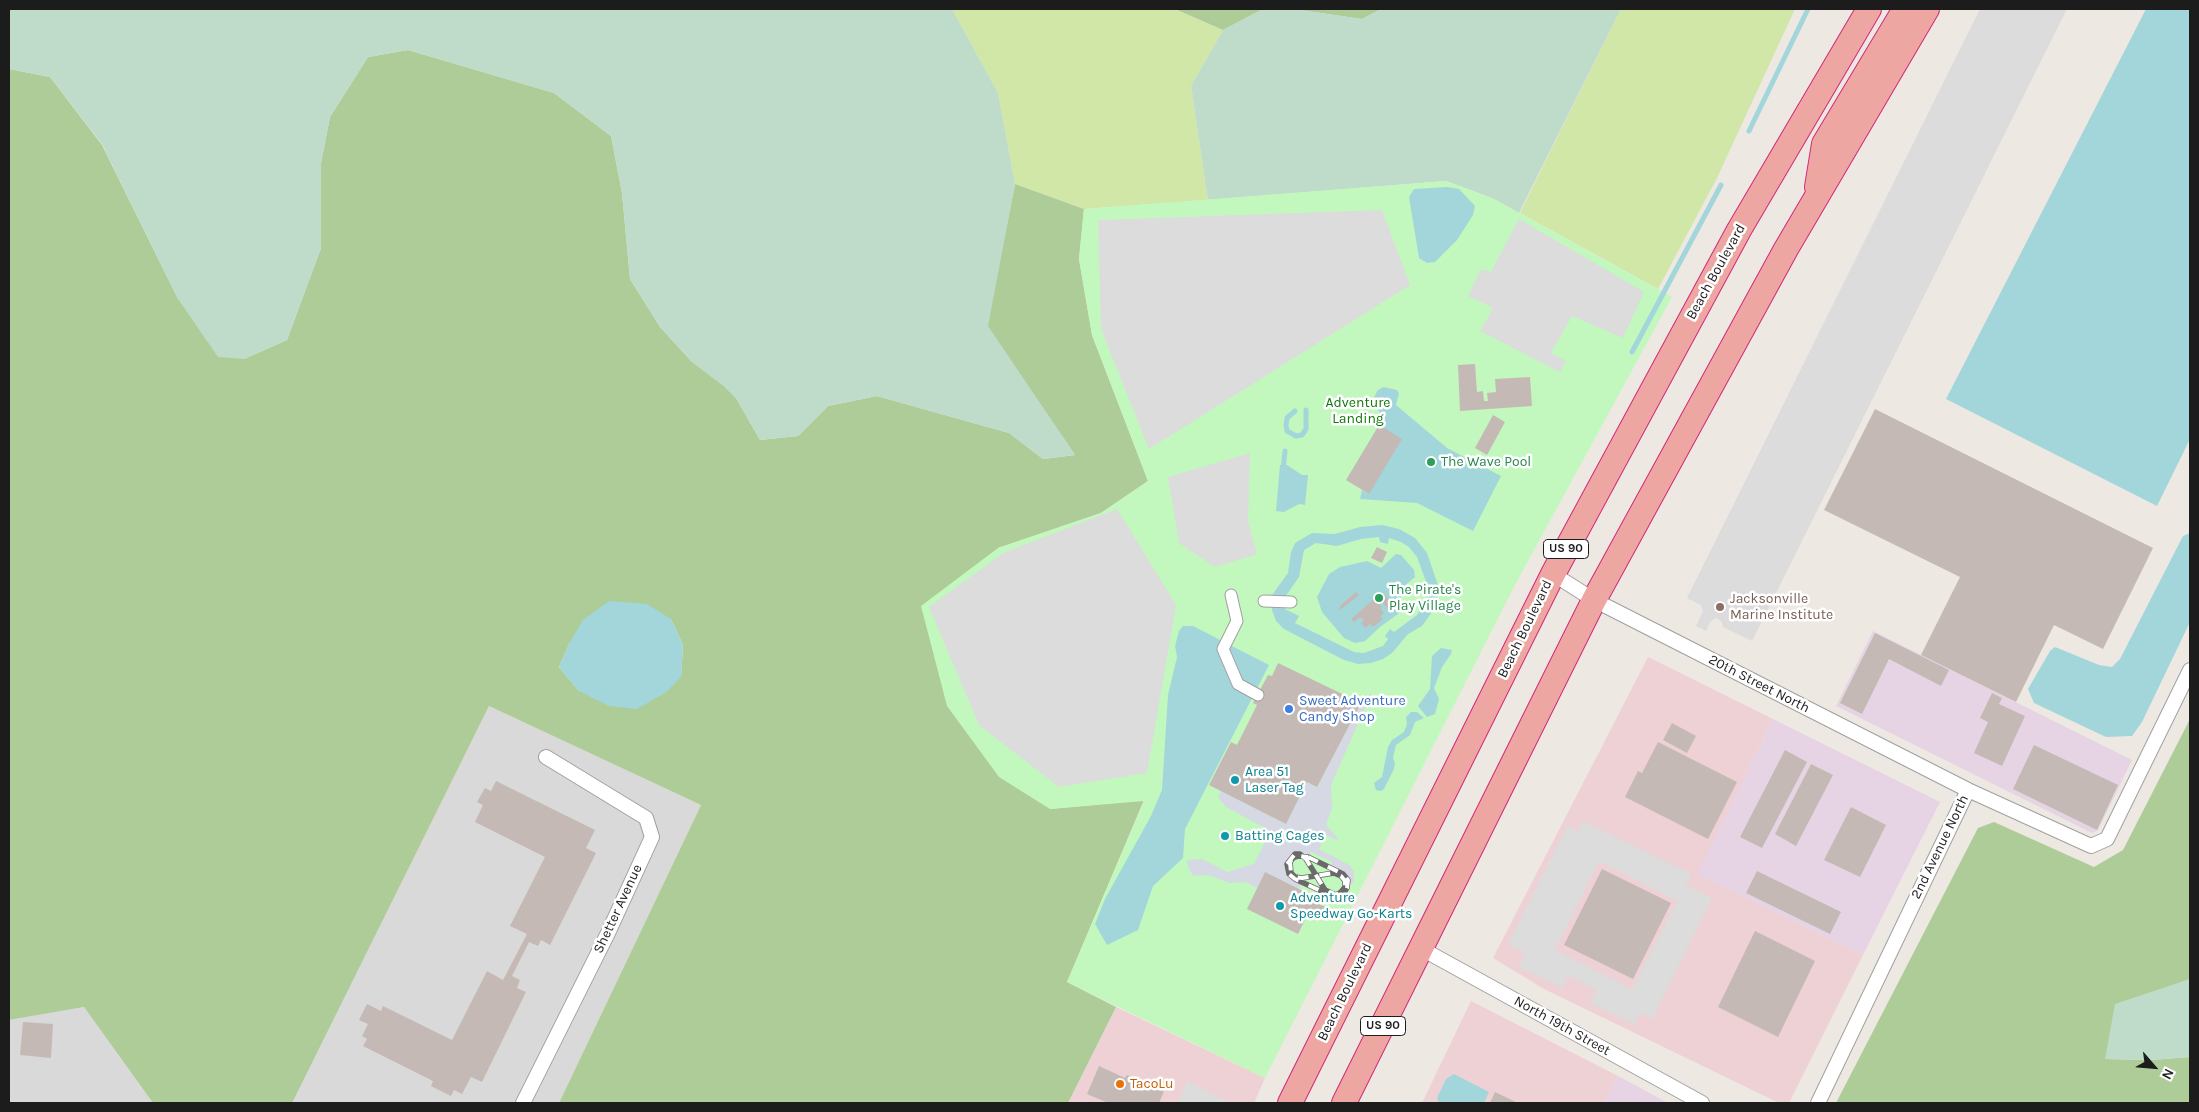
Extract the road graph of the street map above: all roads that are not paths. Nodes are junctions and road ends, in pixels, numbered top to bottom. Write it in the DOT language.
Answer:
graph roads {
  1 [pos="1869,9"];
  2 [pos="1905,9"];
  3 [pos="1927,9"];
  4 [pos="1815,201"];
  5 [pos="1553,574"];
  6 [pos="1231,595"];
  7 [pos="1594,600"];
  8 [pos="1264,602"];
  9 [pos="1291,602"];
  10 [pos="2190,670"];
  11 [pos="1258,695"];
  12 [pos="546,757"];
  13 [pos="1968,790"];
  14 [pos="1422,949"];
  15 [pos="523,1103"];
  16 [pos="1290,1103"];
  17 [pos="1344,1103"];
  18 [pos="1702,1103"];
  19 [pos="1818,1103"];
  1 -- 5 [label="highway, Beach Boulevard / US 90"];
  2 -- 4 [label="highway"];
  3 -- 4 [label="highway, US 90"];
  4 -- 7 [label="highway, US 90"];
  5 -- 7 [label="street, 20th Street North"];
  5 -- 16 [label="highway, Beach Boulevard / US 90"];
  6 -- 11 [label="street"];
  7 -- 13 [label="street, 20th Street North"];
  7 -- 14 [label="highway, US 90"];
  8 -- 9 [label="street"];
  10 -- 13 [label="street, 2nd Avenue North"];
  12 -- 15 [label="street, Shetter Avenue"];
  13 -- 19 [label="street, 2nd Avenue North"];
  14 -- 17 [label="highway, US 90"];
  14 -- 18 [label="street, North 19th Street"];
}
